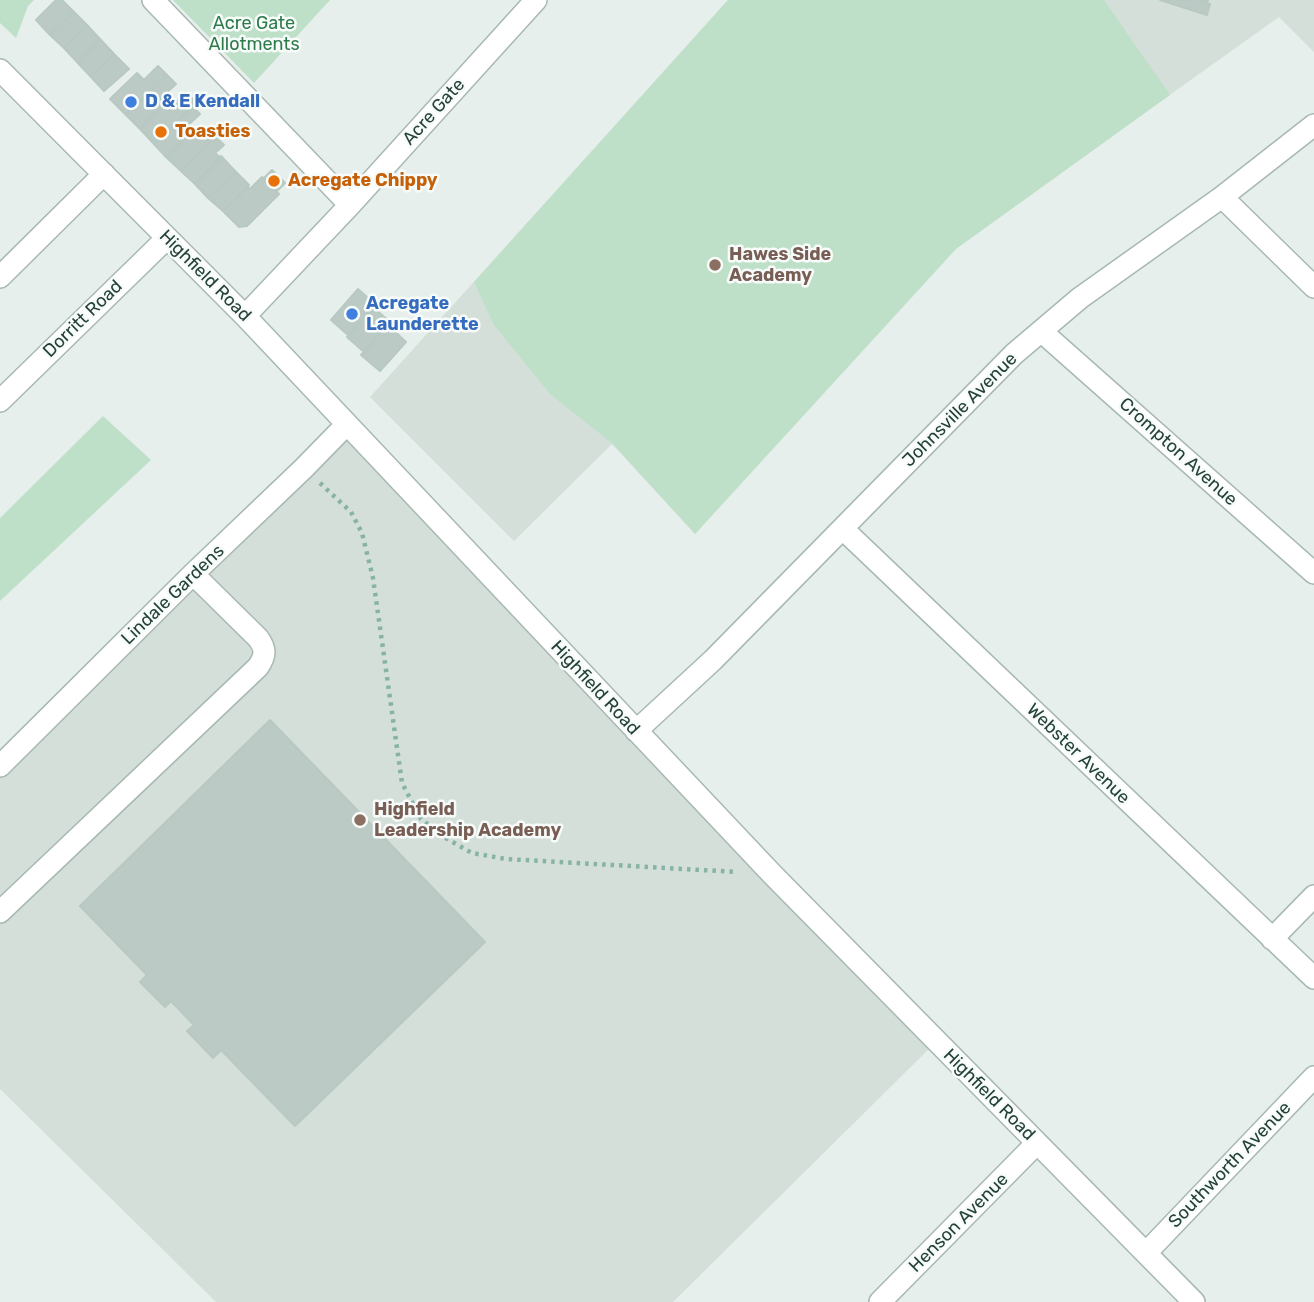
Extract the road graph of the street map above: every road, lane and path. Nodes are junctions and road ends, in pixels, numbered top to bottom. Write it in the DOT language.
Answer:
graph roads {
  1 [pos="153,0"];
  2 [pos="536,0"];
  3 [pos="0,70"];
  4 [pos="1314,125"];
  5 [pos="104,174"];
  6 [pos="1222,197"];
  7 [pos="350,205"];
  8 [pos="167,238"];
  9 [pos="0,277"];
  10 [pos="1314,287"];
  11 [pos="245,316"];
  12 [pos="1041,331"];
  13 [pos="0,401"];
  14 [pos="346,425"];
  15 [pos="304,468"];
  16 [pos="843,529"];
  17 [pos="193,573"];
  18 [pos="1314,573"];
  19 [pos="636,732"];
  20 [pos="0,766"];
  21 [pos="772,874"];
  22 [pos="1314,896"];
  23 [pos="0,912"];
  24 [pos="1272,939"];
  25 [pos="1314,978"];
  26 [pos="1314,1077"];
  27 [pos="1037,1143"];
  28 [pos="1146,1253"];
  29 [pos="880,1302"];
  30 [pos="1194,1302"];
  1 -- 7 [label="street"];
  2 -- 7 [label="street, Acre Gate"];
  3 -- 5 [label="street, Highfield Road"];
  4 -- 6 [label="street, Johnsville Avenue"];
  5 -- 8 [label="street, Highfield Road"];
  5 -- 9 [label="street"];
  6 -- 10 [label="street"];
  6 -- 12 [label="street, Johnsville Avenue"];
  7 -- 11 [label="street, Acre Gate"];
  8 -- 11 [label="street, Highfield Road"];
  8 -- 13 [label="street, Dorritt Road"];
  11 -- 14 [label="street, Highfield Road"];
  12 -- 16 [label="street, Johnsville Avenue"];
  12 -- 18 [label="street, Crompton Avenue"];
  14 -- 15 [label="street, Lindale Gardens"];
  14 -- 19 [label="street, Highfield Road"];
  15 -- 17 [label="street, Lindale Gardens"];
  15 -- 21 [label="path"];
  16 -- 19 [label="street, Johnsville Avenue"];
  16 -- 24 [label="street, Webster Avenue"];
  17 -- 20 [label="street, Lindale Gardens"];
  17 -- 23 [label="street"];
  19 -- 21 [label="street, Highfield Road"];
  21 -- 27 [label="street, Highfield Road"];
  22 -- 24 [label="street"];
  24 -- 25 [label="street, Webster Avenue"];
  26 -- 28 [label="street, Southworth Avenue"];
  27 -- 28 [label="street, Highfield Road"];
  27 -- 29 [label="street, Henson Avenue"];
  28 -- 30 [label="street, Highfield Road"];
}
